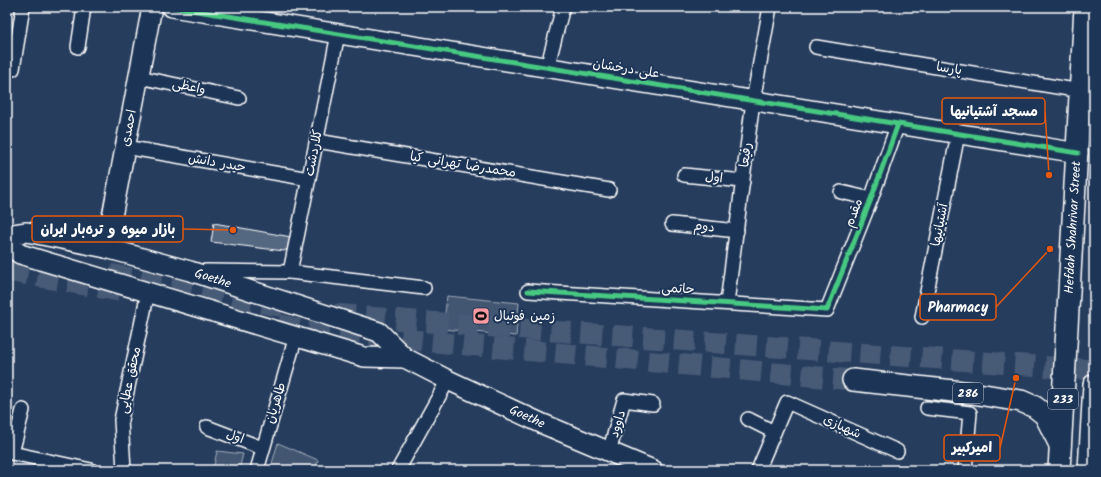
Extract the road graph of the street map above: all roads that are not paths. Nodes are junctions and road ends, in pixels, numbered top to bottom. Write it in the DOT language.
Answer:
graph roads {
  1 [pos="23,7"];
  2 [pos="84,7"];
  3 [pos="152,7"];
  4 [pos="172,7"];
  5 [pos="563,7"];
  6 [pos="770,7"];
  7 [pos="1085,7"];
  8 [pos="338,34"];
  9 [pos="78,47"];
  10 [pos="816,47"];
  11 [pos="546,68"];
  12 [pos="13,69"];
  13 [pos="138,77"];
  14 [pos="1081,91"];
  15 [pos="239,98"];
  16 [pos="753,101"];
  17 [pos="898,124"];
  18 [pos="958,134"];
  19 [pos="317,141"];
  20 [pos="125,147"];
  21 [pos="1078,153"];
  22 [pos="684,175"];
  23 [pos="310,179"];
  24 [pos="743,181"];
  25 [pos="609,190"];
  26 [pos="841,192"];
  27 [pos="871,199"];
  28 [pos="672,224"];
  29 [pos="736,230"];
  30 [pos="7,235"];
  31 [pos="7,244"];
  32 [pos="84,244"];
  33 [pos="106,248"];
  34 [pos="78,271"];
  35 [pos="190,271"];
  36 [pos="290,272"];
  37 [pos="424,288"];
  38 [pos="528,291"];
  39 [pos="148,292"];
  40 [pos="727,303"];
  41 [pos="827,310"];
  42 [pos="922,317"];
  43 [pos="296,336"];
  44 [pos="405,358"];
  45 [pos="448,380"];
  46 [pos="853,380"];
  47 [pos="1094,385"];
  48 [pos="653,404"];
  49 [pos="928,408"];
  50 [pos="23,410"];
  51 [pos="748,419"];
  52 [pos="207,427"];
  53 [pos="774,432"];
  54 [pos="1061,446"];
  55 [pos="262,448"];
  56 [pos="897,451"];
  57 [pos="10,452"];
  58 [pos="609,452"];
  59 [pos="644,468"];
  60 [pos="91,470"];
  61 [pos="124,470"];
  62 [pos="257,470"];
  63 [pos="398,470"];
  64 [pos="758,470"];
  65 [pos="966,470"];
  66 [pos="1059,470"];
  67 [pos="1089,470"];
  1 -- 12 [label="street"];
  2 -- 9 [label="street"];
  3 -- 13 [label="street, احمدی"];
  4 -- 8 [label="street, علی درخشان"];
  5 -- 11 [label="street"];
  6 -- 16 [label="street, رفیعا"];
  7 -- 14 [label="main road, Hefdah Shahrivar Street / 233"];
  8 -- 11 [label="street, علی درخشان"];
  8 -- 19 [label="street, کلاردشت"];
  10 -- 14 [label="street, پارسا"];
  11 -- 16 [label="street, علی درخشان"];
  13 -- 15 [label="street, واعظی"];
  13 -- 20 [label="street, احمدی"];
  14 -- 21 [label="main road, Hefdah Shahrivar Street / 233"];
  16 -- 17 [label="street, علی درخشان"];
  16 -- 24 [label="street, رفیعا"];
  17 -- 18 [label="street, علی درخشان"];
  17 -- 27 [label="street, مقدم"];
  18 -- 21 [label="street, علی درخشان"];
  18 -- 42 [label="street, آشتیانیها"];
  19 -- 23 [label="street, کلاردشت"];
  19 -- 25 [label="street, محمدرضا تهرانی کیا"];
  20 -- 23 [label="street, حیدر دانش"];
  20 -- 33 [label="street, احمدی"];
  21 -- 54 [label="main road, 233"];
  22 -- 24 [label="street, اول"];
  23 -- 36 [label="street, کلاردشت"];
  24 -- 29 [label="street, رفیعا"];
  26 -- 27 [label="street"];
  27 -- 41 [label="street, مقدم"];
  28 -- 29 [label="street, دوم"];
  29 -- 40 [label="street, رفیعا"];
  30 -- 32 [label="street, Goethe"];
  31 -- 34 [label="street, Goethe"];
  32 -- 33 [label="street, Goethe"];
  32 -- 34 [label="street"];
  33 -- 35 [label="street, Goethe"];
  34 -- 39 [label="street, Goethe"];
  35 -- 36 [label="street"];
  35 -- 44 [label="street, Goethe"];
  36 -- 37 [label="street"];
  38 -- 40 [label="street, حاتمی"];
  39 -- 43 [label="street, Goethe"];
  39 -- 61 [label="street, محقق عطایی"];
  40 -- 41 [label="street, حاتمی"];
  43 -- 44 [label="street, Goethe"];
  43 -- 55 [label="street, طاهریان"];
  44 -- 45 [label="street, Goethe"];
  45 -- 58 [label="street, Goethe"];
  45 -- 63 [label="street"];
  46 -- 54 [label="main road, 286"];
  47 -- 67 [label="main road, 233"];
  48 -- 58 [label="street, داوود"];
  49 -- 65 [label="street"];
  50 -- 57 [label="street"];
  51 -- 53 [label="street"];
  52 -- 55 [label="street, اول"];
  53 -- 56 [label="street, شهبازی"];
  53 -- 64 [label="street"];
  54 -- 66 [label="main road, 233"];
  55 -- 62 [label="street, طاهریان"];
  57 -- 60 [label="street"];
  58 -- 59 [label="street, Goethe"];
}
